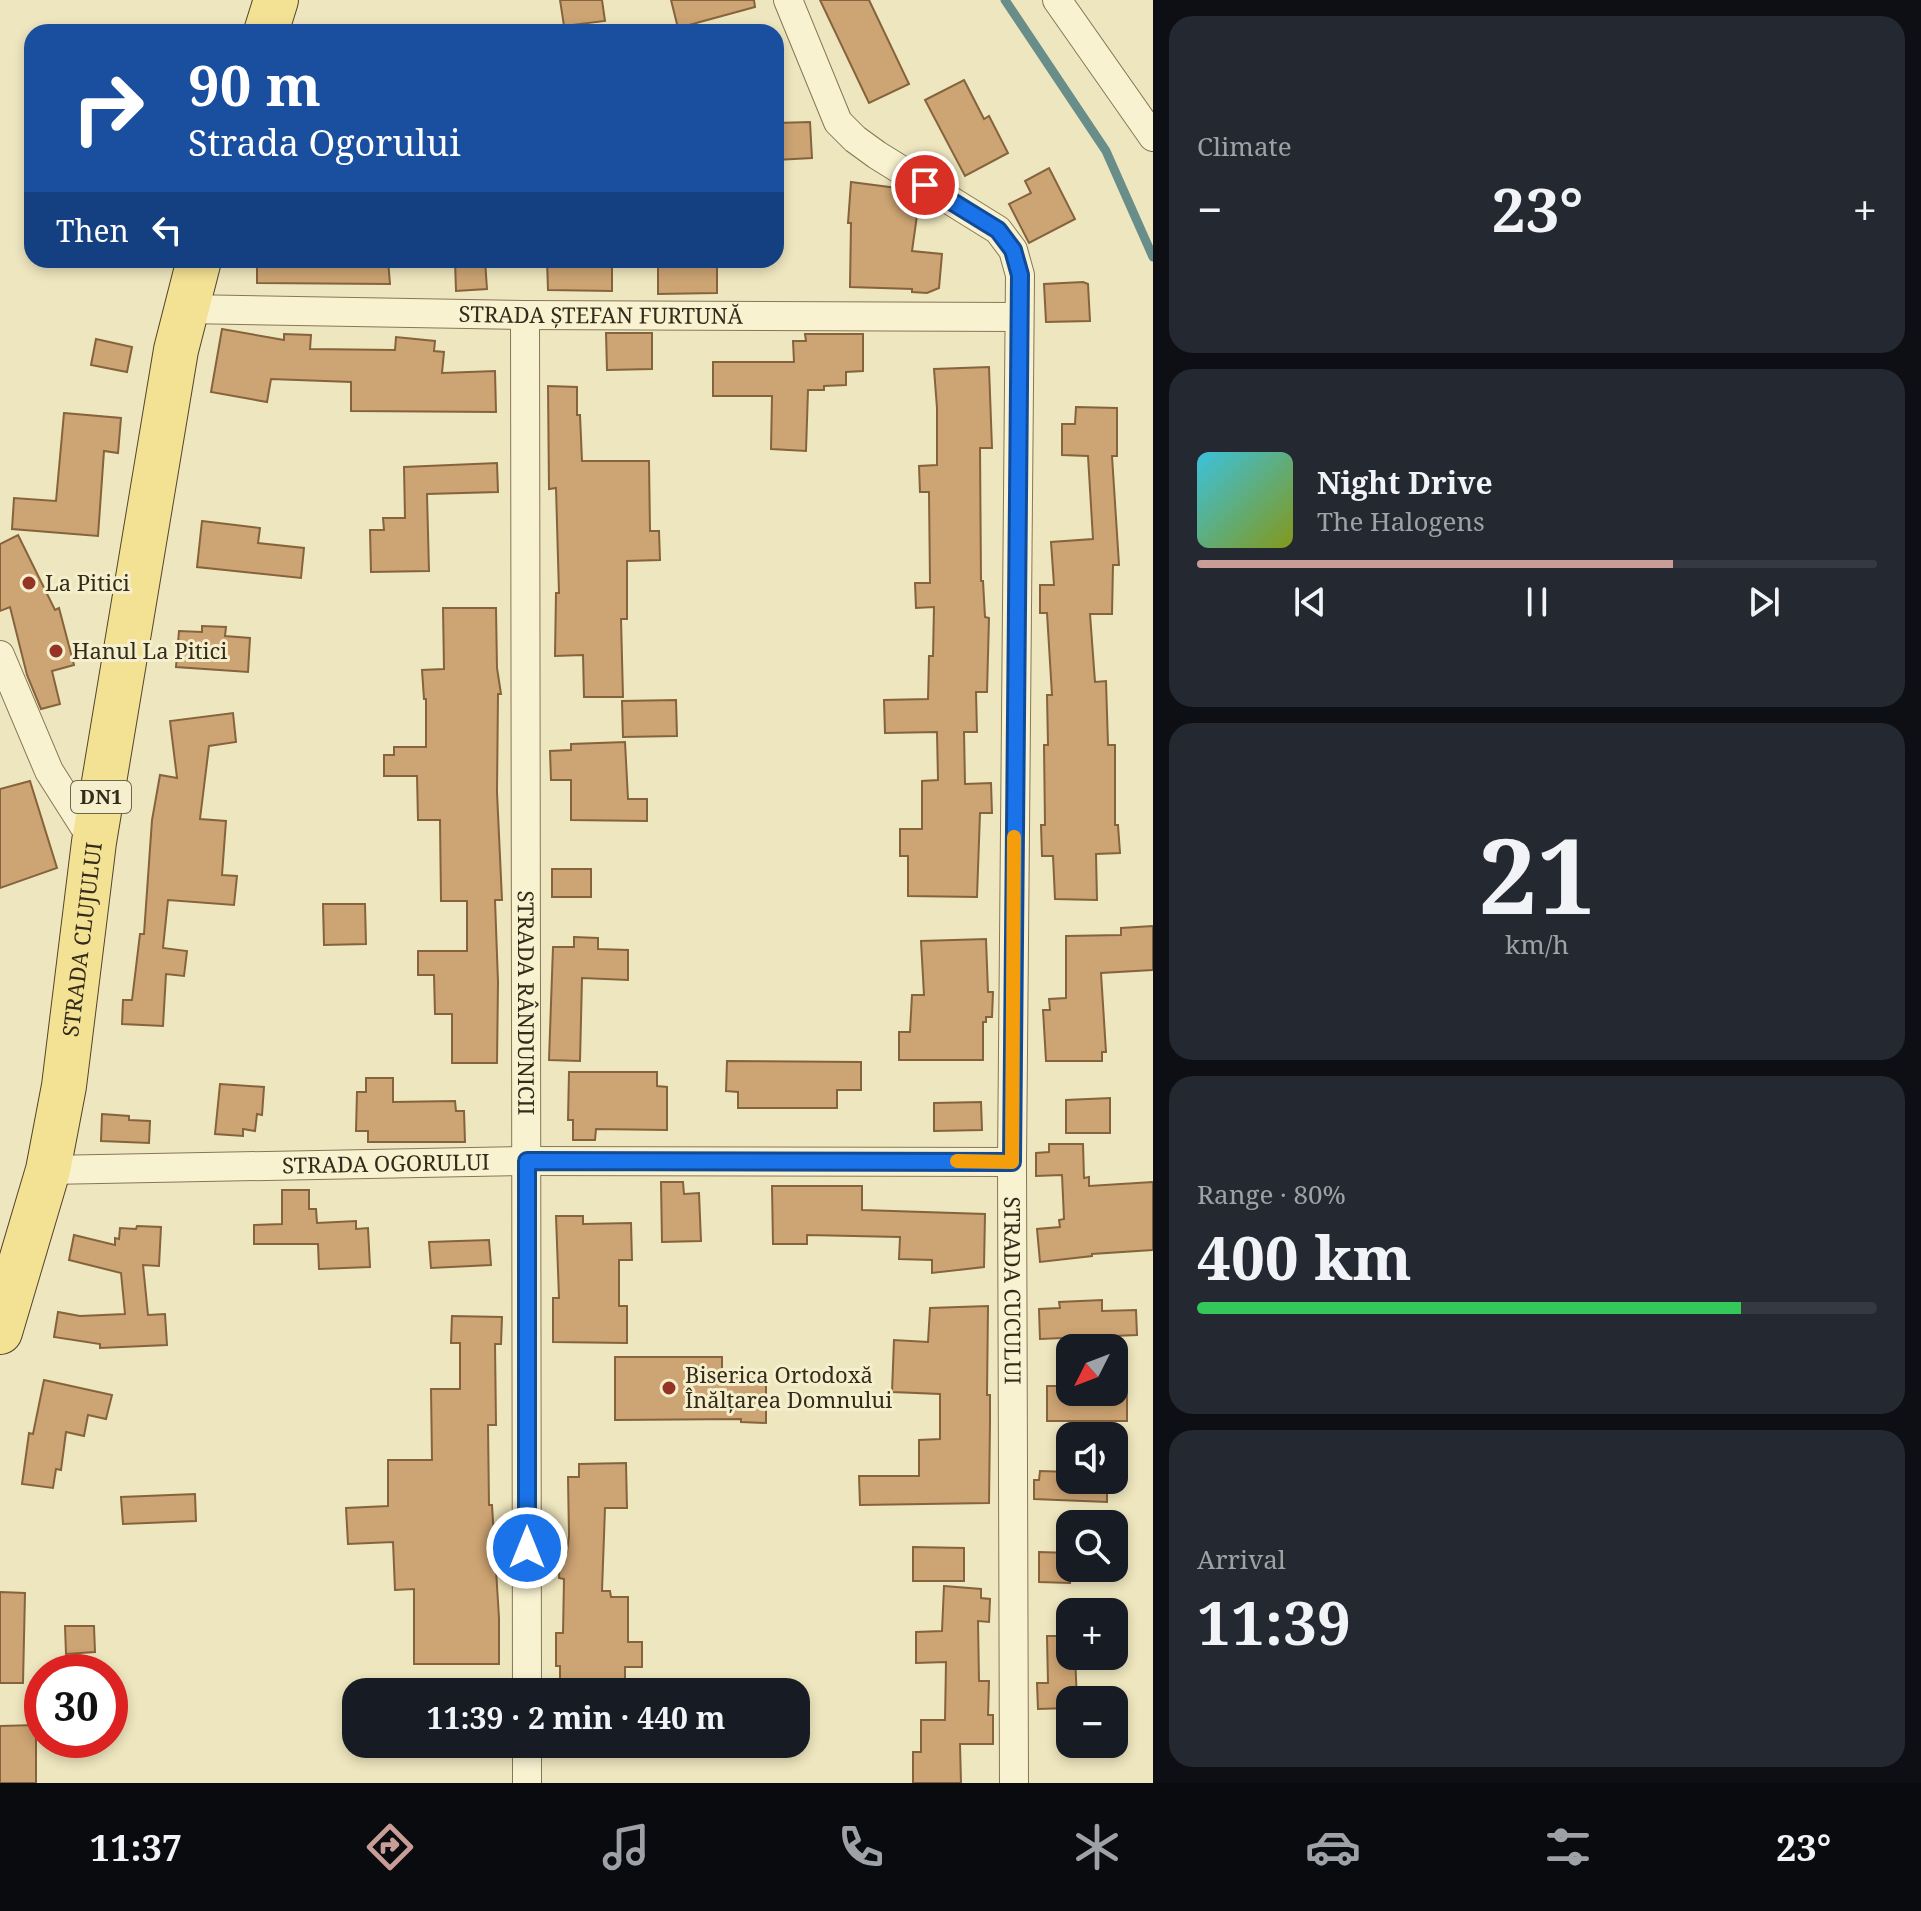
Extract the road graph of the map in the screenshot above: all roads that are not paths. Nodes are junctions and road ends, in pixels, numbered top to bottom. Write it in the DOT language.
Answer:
graph roads {
  1 [pos="276,0"];
  2 [pos="788,0"];
  3 [pos="1057,0"];
  4 [pos="268,24"];
  5 [pos="1153,137"];
  6 [pos="197,268"];
  7 [pos="185,309"];
  8 [pos="525,315"];
  9 [pos="1018,317"];
  10 [pos="0,655"];
  11 [pos="94,842"];
  12 [pos="527,1161"];
  13 [pos="1012,1162"];
  14 [pos="48,1170"];
  15 [pos="0,1332"];
  16 [pos="527,1678"];
  17 [pos="527,1758"];
  18 [pos="527,1783"];
  19 [pos="1014,1783"];
  1 -- 4 [label="main road"];
  2 -- 9 [label="street, STRADA CUCULUI"];
  3 -- 5 [label="street"];
  6 -- 7 [label="main road, STRADA CLUJULUI / DN1"];
  7 -- 8 [label="street, STRADA ȘTEFAN FURTUNĂ"];
  7 -- 11 [label="main road, STRADA CLUJULUI / DN1"];
  8 -- 9 [label="street, STRADA ȘTEFAN FURTUNĂ"];
  8 -- 12 [label="street, STRADA RÂNDUNICII"];
  9 -- 13 [label="street, STRADA CUCULUI"];
  10 -- 11 [label="street"];
  11 -- 14 [label="main road, STRADA CLUJULUI / DN1"];
  12 -- 13 [label="street, STRADA OGORULUI"];
  12 -- 14 [label="street, STRADA OGORULUI"];
  12 -- 16 [label="street, STRADA RÂNDUNICII"];
  13 -- 19 [label="street, STRADA CUCULUI"];
  14 -- 15 [label="main road, STRADA CLUJULUI / DN1"];
  17 -- 18 [label="street"];
}
